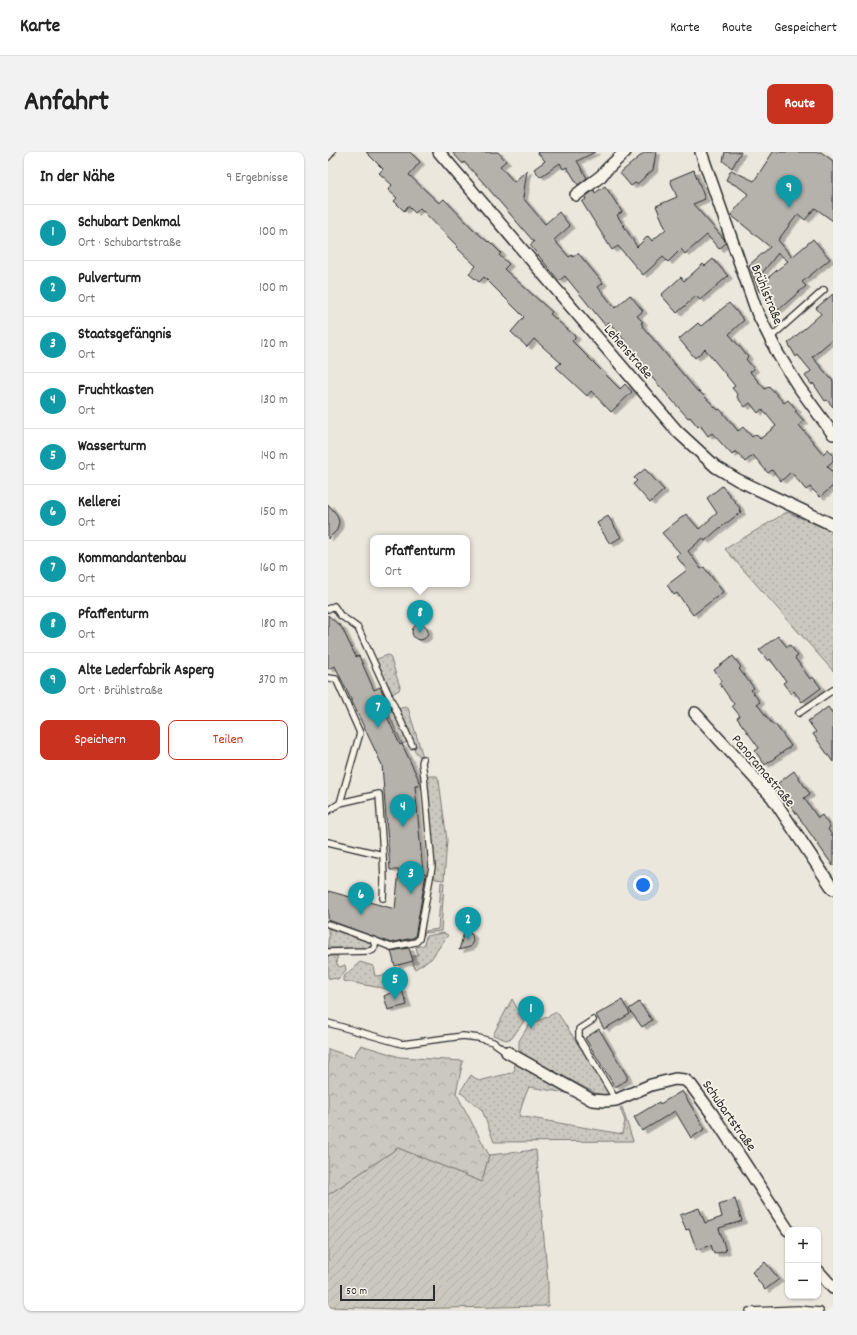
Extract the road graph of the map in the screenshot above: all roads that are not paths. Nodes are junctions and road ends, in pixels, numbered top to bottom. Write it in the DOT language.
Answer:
graph roads {
  1 [pos="332,152"];
  2 [pos="439,152"];
  3 [pos="624,152"];
  4 [pos="701,152"];
  5 [pos="328,157"];
  6 [pos="576,195"];
  7 [pos="824,290"];
  8 [pos="770,338"];
  9 [pos="831,428"];
  10 [pos="833,525"];
  11 [pos="328,609"];
  12 [pos="328,678"];
  13 [pos="833,690"];
  14 [pos="695,713"];
  15 [pos="799,713"];
  16 [pos="412,745"];
  17 [pos="423,759"];
  18 [pos="340,804"];
  19 [pos="328,811"];
  20 [pos="328,842"];
  21 [pos="384,855"];
  22 [pos="833,889"];
  23 [pos="382,898"];
  24 [pos="328,924"];
  25 [pos="373,940"];
  26 [pos="328,952"];
  27 [pos="593,1020"];
  28 [pos="328,1022"];
  29 [pos="508,1052"];
  30 [pos="616,1100"];
  31 [pos="786,1227"];
  32 [pos="821,1274"];
  33 [pos="833,1288"];
  34 [pos="749,1311"];
  35 [pos="820,1311"];
  1 -- 5 [label="lane"];
  2 -- 10 [label="street, Lehenstraße"];
  3 -- 6 [label="street"];
  4 -- 8 [label="street, Brühlstraße"];
  7 -- 8 [label="lane"];
  8 -- 9 [label="street, Brühlstraße"];
  11 -- 16 [label="lane"];
  12 -- 18 [label="lane"];
  13 -- 15 [label="lane"];
  14 -- 22 [label="street, Panoramastraße"];
  17 -- 25 [label="lane"];
  18 -- 19 [label="lane"];
  18 -- 21 [label="lane"];
  20 -- 21 [label="lane"];
  21 -- 23 [label="lane"];
  24 -- 25 [label="lane"];
  25 -- 26 [label="lane"];
  27 -- 30 [label="lane"];
  28 -- 29 [label="lane"];
  29 -- 30 [label="street, Schubartstraße"];
  30 -- 31 [label="street, Schubartstraße"];
  32 -- 33 [label="street"];
  34 -- 35 [label="lane"];
}
